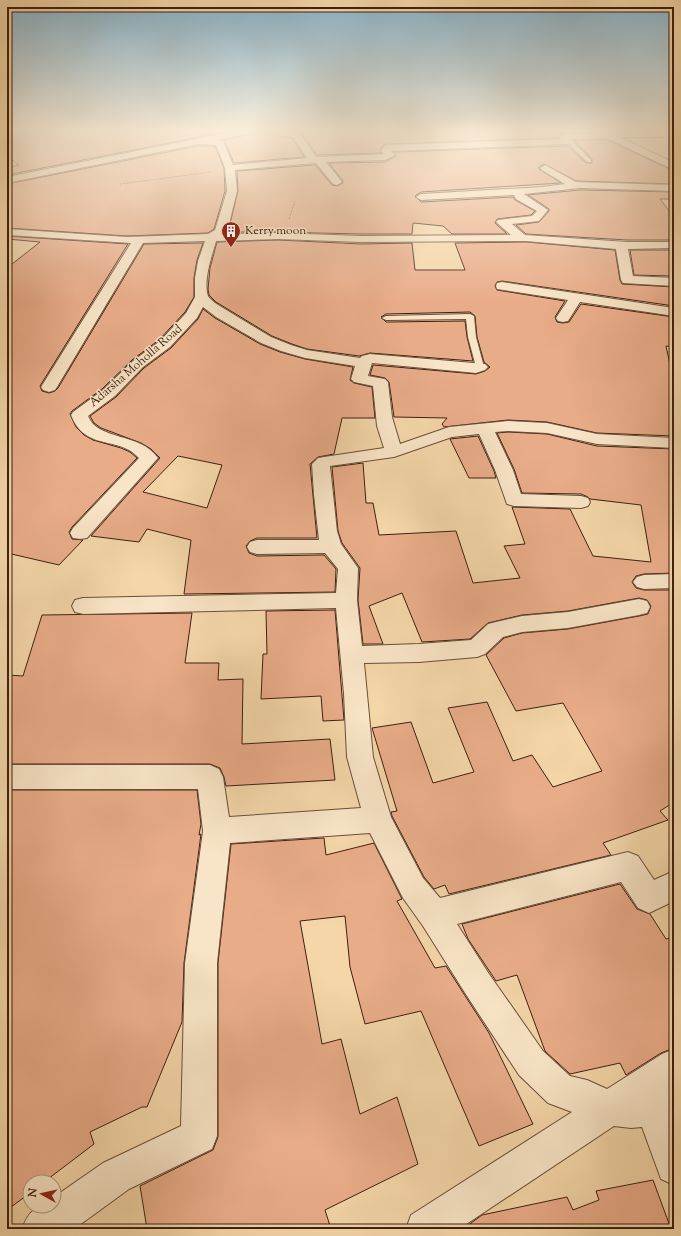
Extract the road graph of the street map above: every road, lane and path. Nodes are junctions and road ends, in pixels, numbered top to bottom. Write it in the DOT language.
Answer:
graph roads {
  1 [pos="232,188"];
  2 [pos="508,188"];
  3 [pos="561,188"];
  4 [pos="625,188"];
  5 [pos="630,188"];
  6 [pos="674,188"];
  7 [pos="516,192"];
  8 [pos="421,197"];
  9 [pos="639,200"];
  10 [pos="7,232"];
  11 [pos="212,237"];
  12 [pos="522,238"];
  13 [pos="139,240"];
  14 [pos="674,245"];
  15 [pos="621,246"];
  16 [pos="674,282"];
  17 [pos="502,286"];
  18 [pos="202,297"];
  19 [pos="577,297"];
  20 [pos="674,312"];
  21 [pos="386,318"];
  22 [pos="563,318"];
  23 [pos="364,363"];
  24 [pos="480,367"];
  25 [pos="49,387"];
  26 [pos="485,428"];
  27 [pos="674,443"];
  28 [pos="394,452"];
  29 [pos="581,502"];
  30 [pos="80,533"];
  31 [pos="332,546"];
  32 [pos="257,547"];
  33 [pos="674,581"];
  34 [pos="644,582"];
  35 [pos="346,600"];
  36 [pos="83,606"];
  37 [pos="639,607"];
  38 [pos="352,654"];
  39 [pos="7,777"];
  40 [pos="378,820"];
  41 [pos="217,831"];
  42 [pos="674,885"];
  43 [pos="434,915"];
  44 [pos="674,1066"];
  45 [pos="664,1105"];
  46 [pos="674,1166"];
  47 [pos="41,1229"];
  48 [pos="425,1229"];
  1 -- 11 [label="street"];
  2 -- 7 [label="street"];
  3 -- 7 [label="street"];
  4 -- 5 [label="street"];
  5 -- 6 [label="street"];
  5 -- 9 [label="street"];
  7 -- 8 [label="street"];
  7 -- 12 [label="street"];
  10 -- 13 [label="street"];
  11 -- 12 [label="street"];
  11 -- 13 [label="street"];
  11 -- 18 [label="street"];
  12 -- 15 [label="street"];
  13 -- 25 [label="street"];
  14 -- 15 [label="street"];
  15 -- 16 [label="street"];
  17 -- 19 [label="street"];
  18 -- 23 [label="street"];
  18 -- 30 [label="street, Adarsha Moholla Road"];
  19 -- 20 [label="street"];
  19 -- 22 [label="street"];
  21 -- 24 [label="lane"];
  23 -- 24 [label="street"];
  23 -- 28 [label="street"];
  26 -- 27 [label="street"];
  26 -- 28 [label="street"];
  26 -- 29 [label="street"];
  28 -- 31 [label="street"];
  31 -- 32 [label="street"];
  31 -- 35 [label="street"];
  33 -- 34 [label="street"];
  35 -- 36 [label="street"];
  35 -- 38 [label="street"];
  37 -- 38 [label="street"];
  38 -- 40 [label="street"];
  39 -- 41 [label="street"];
  40 -- 41 [label="street"];
  40 -- 43 [label="street"];
  41 -- 47 [label="street"];
  42 -- 43 [label="street"];
  43 -- 45 [label="street"];
  44 -- 48 [label="street"];
  45 -- 46 [label="street"];
}
